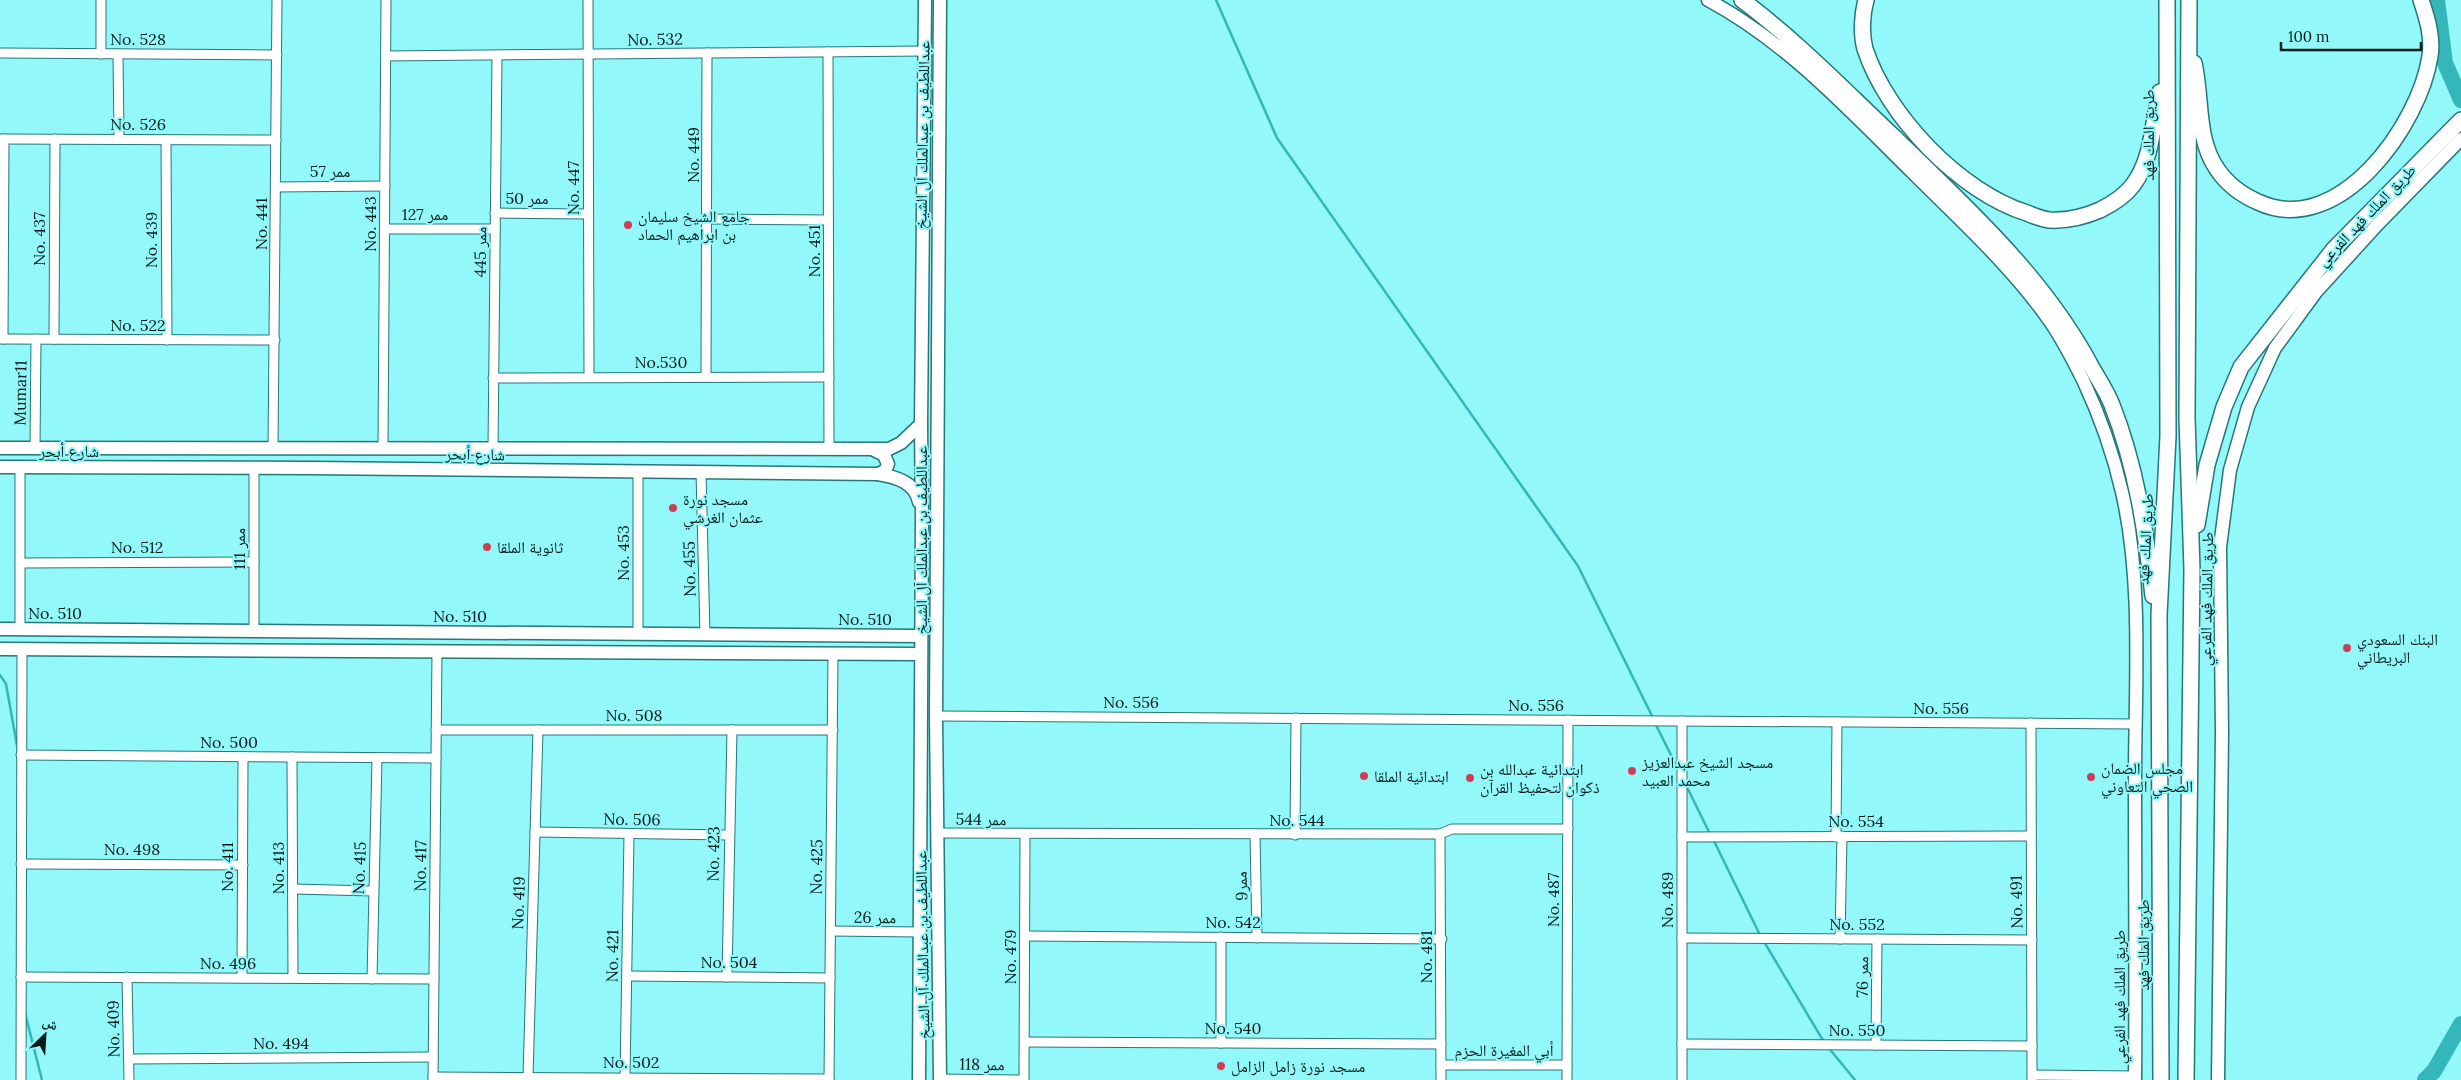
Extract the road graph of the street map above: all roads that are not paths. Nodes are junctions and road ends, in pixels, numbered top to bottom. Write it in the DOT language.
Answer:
graph roads {
  1 [pos="101,0"];
  2 [pos="277,0"];
  3 [pos="386,0"];
  4 [pos="588,0"];
  5 [pos="925,0"];
  6 [pos="940,0"];
  7 [pos="1708,0"];
  8 [pos="1742,0"];
  9 [pos="1866,0"];
  10 [pos="2167,0"];
  11 [pos="2189,0"];
  12 [pos="2421,0"];
  13 [pos="2189,44"];
  14 [pos="925,51"];
  15 [pos="828,52"];
  16 [pos="0,53"];
  17 [pos="707,53"];
  18 [pos="101,54"];
  19 [pos="118,54"];
  20 [pos="277,55"];
  21 [pos="497,55"];
  22 [pos="588,55"];
  23 [pos="386,56"];
  24 [pos="2165,69"];
  25 [pos="2461,120"];
  26 [pos="2,139"];
  27 [pos="55,139"];
  28 [pos="119,139"];
  29 [pos="2461,139"];
  30 [pos="166,140"];
  31 [pos="276,140"];
  32 [pos="385,186"];
  33 [pos="276,187"];
  34 [pos="496,213"];
  35 [pos="588,214"];
  36 [pos="708,219"];
  37 [pos="828,220"];
  38 [pos="385,229"];
  39 [pos="495,229"];
  40 [pos="2,239"];
  41 [pos="2,339"];
  42 [pos="36,339"];
  43 [pos="54,339"];
  44 [pos="167,340"];
  45 [pos="275,340"];
  46 [pos="589,376"];
  47 [pos="706,377"];
  48 [pos="829,377"];
  49 [pos="494,378"];
  50 [pos="921,424"];
  51 [pos="0,448"];
  52 [pos="34,448"];
  53 [pos="273,449"];
  54 [pos="384,449"];
  55 [pos="493,449"];
  56 [pos="829,450"];
  57 [pos="873,450"];
  58 [pos="0,467"];
  59 [pos="20,467"];
  60 [pos="254,468"];
  61 [pos="638,472"];
  62 [pos="702,472"];
  63 [pos="878,474"];
  64 [pos="922,518"];
  65 [pos="2191,556"];
  66 [pos="254,562"];
  67 [pos="20,563"];
  68 [pos="2159,615"];
  69 [pos="0,629"];
  70 [pos="20,629"];
  71 [pos="254,631"];
  72 [pos="436,632"];
  73 [pos="638,634"];
  74 [pos="705,634"];
  75 [pos="903,636"];
  76 [pos="920,636"];
  77 [pos="0,649"];
  78 [pos="22,649"];
  79 [pos="436,651"];
  80 [pos="833,654"];
  81 [pos="904,654"];
  82 [pos="920,654"];
  83 [pos="936,716"];
  84 [pos="1296,718"];
  85 [pos="1568,720"];
  86 [pos="1682,721"];
  87 [pos="1837,722"];
  88 [pos="2031,723"];
  89 [pos="2135,724"];
  90 [pos="436,730"];
  91 [pos="538,730"];
  92 [pos="732,730"];
  93 [pos="833,730"];
  94 [pos="21,755"];
  95 [pos="243,757"];
  96 [pos="292,757"];
  97 [pos="377,758"];
  98 [pos="436,758"];
  99 [pos="1568,829"];
  100 [pos="535,832"];
  101 [pos="937,833"];
  102 [pos="1025,834"];
  103 [pos="1440,834"];
  104 [pos="629,835"];
  105 [pos="728,835"];
  106 [pos="1256,835"];
  107 [pos="1295,835"];
  108 [pos="1839,836"];
  109 [pos="2030,836"];
  110 [pos="1682,837"];
  111 [pos="21,864"];
  112 [pos="243,865"];
  113 [pos="293,889"];
  114 [pos="373,891"];
  115 [pos="831,931"];
  116 [pos="919,932"];
  117 [pos="1025,936"];
  118 [pos="1221,937"];
  119 [pos="1257,938"];
  120 [pos="1682,938"];
  121 [pos="1442,939"];
  122 [pos="1840,939"];
  123 [pos="1877,939"];
  124 [pos="2032,940"];
  125 [pos="627,976"];
  126 [pos="21,977"];
  127 [pos="127,977"];
  128 [pos="727,977"];
  129 [pos="242,978"];
  130 [pos="293,978"];
  131 [pos="830,978"];
  132 [pos="372,979"];
  133 [pos="434,979"];
  134 [pos="2160,981"];
  135 [pos="919,1010"];
  136 [pos="940,1010"];
  137 [pos="1025,1042"];
  138 [pos="1221,1043"];
  139 [pos="1441,1044"];
  140 [pos="1682,1044"];
  141 [pos="1876,1045"];
  142 [pos="2032,1046"];
  143 [pos="433,1057"];
  144 [pos="129,1059"];
  145 [pos="1441,1065"];
  146 [pos="1568,1065"];
  147 [pos="528,1077"];
  148 [pos="2032,1077"];
  149 [pos="433,1078"];
  150 [pos="625,1078"];
  151 [pos="2135,1078"];
  152 [pos="829,1079"];
  153 [pos="940,1079"];
  154 [pos="21,1080"];
  155 [pos="129,1080"];
  156 [pos="919,1080"];
  157 [pos="1024,1080"];
  158 [pos="1441,1080"];
  159 [pos="1567,1080"];
  160 [pos="1682,1080"];
  161 [pos="2151,1080"];
  162 [pos="2161,1080"];
  163 [pos="2186,1080"];
  164 [pos="2218,1080"];
  1 -- 18 [label="street"];
  2 -- 20 [label="street, No. 441"];
  3 -- 23 [label="street, No. 443"];
  4 -- 22 [label="street, No. 447"];
  5 -- 14 [label="street, عبداللطيف بن عبدالملك آل الشيخ"];
  6 -- 83 [label="street, عبداللطيف بن عبدالملك آل الشيخ"];
  7 -- 89 [label="street, طريق الملك فهد الفرعي"];
  8 -- 68 [label="highway"];
  9 -- 24 [label="highway"];
  10 -- 24 [label="highway, طريق الملك فهد"];
  11 -- 13 [label="highway"];
  12 -- 13 [label="highway"];
  13 -- 65 [label="highway"];
  14 -- 15 [label="street, No. 532"];
  14 -- 50 [label="street, عبداللطيف بن عبدالملك آل الشيخ"];
  15 -- 17 [label="street, No. 532"];
  15 -- 37 [label="street, No. 451"];
  16 -- 18 [label="street, No. 528"];
  17 -- 22 [label="street, No. 532"];
  17 -- 36 [label="street, No. 449"];
  18 -- 19 [label="street, No. 528"];
  19 -- 20 [label="street, No. 528"];
  19 -- 28 [label="street"];
  20 -- 31 [label="street, No. 441"];
  21 -- 22 [label="street, No. 532"];
  21 -- 23 [label="street, No. 532"];
  21 -- 34 [label="street, ممر 445"];
  22 -- 35 [label="street, No. 447"];
  23 -- 32 [label="street, No. 443"];
  24 -- 68 [label="highway, طريق الملك فهد"];
  25 -- 65 [label="highway"];
  26 -- 27 [label="street, No. 526"];
  26 -- 40 [label="street"];
  27 -- 28 [label="street, No. 526"];
  27 -- 43 [label="street, No. 437"];
  28 -- 30 [label="street, No. 526"];
  29 -- 164 [label="street, طريق الملك فهد الفرعي"];
  30 -- 31 [label="street, No. 526"];
  30 -- 44 [label="street, No. 439"];
  31 -- 33 [label="street, No. 441"];
  32 -- 33 [label="street, ممر 57"];
  32 -- 38 [label="street, No. 443"];
  33 -- 45 [label="street, No. 441"];
  34 -- 35 [label="street, ممر 50"];
  34 -- 39 [label="street, ممر 445"];
  35 -- 46 [label="street, No. 447"];
  36 -- 37 [label="street"];
  36 -- 47 [label="street, No. 449"];
  37 -- 48 [label="street, No. 451"];
  38 -- 39 [label="street, ممر 127"];
  38 -- 54 [label="street, No. 443"];
  39 -- 49 [label="street, ممر 445"];
  40 -- 41 [label="street"];
  41 -- 42 [label="street, No. 522"];
  42 -- 43 [label="street, No. 522"];
  42 -- 52 [label="street, Mumar11"];
  43 -- 44 [label="street, No. 522"];
  44 -- 45 [label="street, No. 522"];
  45 -- 53 [label="street, No. 441"];
  46 -- 47 [label="street, No.530"];
  46 -- 49 [label="street, No.530"];
  47 -- 48 [label="street, No.530"];
  48 -- 56 [label="street, No. 451"];
  49 -- 55 [label="street, ممر 445"];
  50 -- 57 [label="street, شارع أبحر"];
  50 -- 64 [label="street, عبداللطيف بن عبدالملك آل الشيخ"];
  51 -- 52 [label="street, شارع أبحر"];
  52 -- 53 [label="street, شارع أبحر"];
  53 -- 54 [label="street, شارع أبحر"];
  54 -- 55 [label="street, شارع أبحر"];
  55 -- 56 [label="street, شارع أبحر"];
  56 -- 57 [label="street, شارع أبحر"];
  57 -- 63 [label="street"];
  58 -- 59 [label="street, شارع أبحر"];
  59 -- 60 [label="street, شارع أبحر"];
  59 -- 67 [label="street"];
  60 -- 61 [label="street, شارع أبحر"];
  60 -- 66 [label="street, ممر 111"];
  61 -- 62 [label="street, شارع أبحر"];
  61 -- 73 [label="street, No. 453"];
  62 -- 63 [label="street, شارع أبحر"];
  62 -- 74 [label="street, No. 455"];
  63 -- 64 [label="street, شارع أبحر"];
  64 -- 76 [label="street, عبداللطيف بن عبدالملك آل الشيخ"];
  65 -- 163 [label="highway"];
  66 -- 67 [label="street, No. 512"];
  66 -- 71 [label="street, ممر 111"];
  67 -- 70 [label="street"];
  68 -- 134 [label="highway, طريق الملك فهد"];
  69 -- 70 [label="street, No. 510"];
  70 -- 71 [label="street, No. 510"];
  71 -- 72 [label="street, No. 510"];
  72 -- 73 [label="street, No. 510"];
  72 -- 79 [label="street"];
  73 -- 74 [label="street, No. 510"];
  74 -- 75 [label="street, No. 510"];
  75 -- 76 [label="street, No. 510"];
  75 -- 81 [label="street"];
  76 -- 82 [label="street, عبداللطيف بن عبدالملك آل الشيخ"];
  77 -- 78 [label="street"];
  78 -- 79 [label="street"];
  78 -- 94 [label="street"];
  79 -- 80 [label="street"];
  79 -- 90 [label="street, No. 417"];
  80 -- 81 [label="street"];
  80 -- 93 [label="street, No. 425"];
  81 -- 82 [label="street"];
  82 -- 116 [label="street, عبداللطيف بن عبدالملك آل الشيخ"];
  83 -- 84 [label="street, No. 556"];
  83 -- 101 [label="street, عبداللطيف بن عبدالملك آل الشيخ"];
  84 -- 85 [label="street, No. 556"];
  84 -- 107 [label="street"];
  85 -- 86 [label="street, No. 556"];
  85 -- 99 [label="street, No. 487"];
  86 -- 87 [label="street, No. 556"];
  86 -- 110 [label="street, No. 489"];
  87 -- 88 [label="street, No. 556"];
  87 -- 108 [label="street"];
  88 -- 89 [label="street, No. 556"];
  88 -- 109 [label="street, No. 491"];
  89 -- 151 [label="street, طريق الملك فهد الفرعي"];
  90 -- 91 [label="street, No. 508"];
  90 -- 98 [label="street, No. 417"];
  91 -- 92 [label="street, No. 508"];
  91 -- 100 [label="street, No. 419"];
  92 -- 93 [label="street, No. 508"];
  92 -- 105 [label="street, No. 423"];
  93 -- 115 [label="street, No. 425"];
  94 -- 95 [label="street, No. 500"];
  94 -- 111 [label="street"];
  95 -- 96 [label="street, No. 500"];
  95 -- 112 [label="street, No. 411"];
  96 -- 97 [label="street, No. 500"];
  96 -- 113 [label="street, No. 413"];
  97 -- 98 [label="street, No. 500"];
  97 -- 114 [label="street, No. 415"];
  98 -- 133 [label="street, No. 417"];
  99 -- 103 [label="street, No. 544"];
  99 -- 146 [label="street, No. 487"];
  100 -- 104 [label="street, No. 506"];
  100 -- 147 [label="street, No. 419"];
  101 -- 102 [label="street, ممر 544"];
  101 -- 136 [label="street, عبداللطيف بن عبدالملك آل الشيخ"];
  102 -- 106 [label="street, No. 544"];
  102 -- 117 [label="street, No. 479"];
  103 -- 107 [label="street, No. 544"];
  103 -- 121 [label="street, No. 481"];
  104 -- 105 [label="street, No. 506"];
  104 -- 125 [label="street, No. 421"];
  105 -- 128 [label="street, No. 423"];
  106 -- 107 [label="street, No. 544"];
  106 -- 119 [label="street, ممر9"];
  108 -- 109 [label="street, No. 554"];
  108 -- 110 [label="street, No. 554"];
  108 -- 122 [label="street"];
  109 -- 124 [label="street, No. 491"];
  110 -- 120 [label="street, No. 489"];
  111 -- 112 [label="street, No. 498"];
  111 -- 126 [label="street"];
  112 -- 129 [label="street, No. 411"];
  113 -- 114 [label="street"];
  113 -- 130 [label="street, No. 413"];
  114 -- 132 [label="street, No. 415"];
  115 -- 116 [label="street, ممر 26"];
  115 -- 131 [label="street, No. 425"];
  116 -- 135 [label="street, عبداللطيف بن عبدالملك آل الشيخ"];
  117 -- 118 [label="street, No. 542"];
  117 -- 137 [label="street, No. 479"];
  118 -- 119 [label="street, No. 542"];
  118 -- 138 [label="street"];
  119 -- 121 [label="street, No. 542"];
  120 -- 122 [label="street, No. 552"];
  120 -- 140 [label="street, No. 489"];
  121 -- 139 [label="street, No. 481"];
  122 -- 123 [label="street, No. 552"];
  123 -- 124 [label="street, No. 552"];
  123 -- 141 [label="street, ممر 76"];
  124 -- 142 [label="street, No. 491"];
  125 -- 128 [label="street, No. 504"];
  125 -- 150 [label="street, No. 421"];
  126 -- 127 [label="street, No. 496"];
  126 -- 154 [label="street"];
  127 -- 129 [label="street, No. 496"];
  127 -- 144 [label="street, No. 409"];
  128 -- 131 [label="street, No. 504"];
  129 -- 130 [label="street, No. 496"];
  130 -- 132 [label="street, No. 496"];
  131 -- 152 [label="street, No. 425"];
  132 -- 133 [label="street, No. 496"];
  133 -- 143 [label="street, No. 417"];
  134 -- 161 [label="highway"];
  134 -- 162 [label="highway, طريق الملك فهد"];
  135 -- 136 [label="street"];
  135 -- 156 [label="street, عبداللطيف بن عبدالملك آل الشيخ"];
  136 -- 153 [label="street, عبداللطيف بن عبدالملك آل الشيخ"];
  137 -- 138 [label="street, No. 540"];
  137 -- 157 [label="street, No. 479"];
  138 -- 139 [label="street, No. 540"];
  139 -- 145 [label="street, No. 481"];
  140 -- 141 [label="street, No. 550"];
  140 -- 160 [label="street, No. 489"];
  141 -- 142 [label="street, No. 550"];
  142 -- 148 [label="street, No. 491"];
  143 -- 144 [label="street, No. 494"];
  143 -- 149 [label="street, No. 417"];
  144 -- 155 [label="street, No. 409"];
  145 -- 146 [label="street, أبي المغيرة الحزم"];
  145 -- 158 [label="street, No. 481"];
  146 -- 159 [label="street, No. 487"];
  147 -- 149 [label="street, No. 502"];
  147 -- 150 [label="street, No. 502"];
  148 -- 151 [label="street"];
  150 -- 152 [label="street, No. 502"];
  153 -- 157 [label="street, ممر 118"];
}
